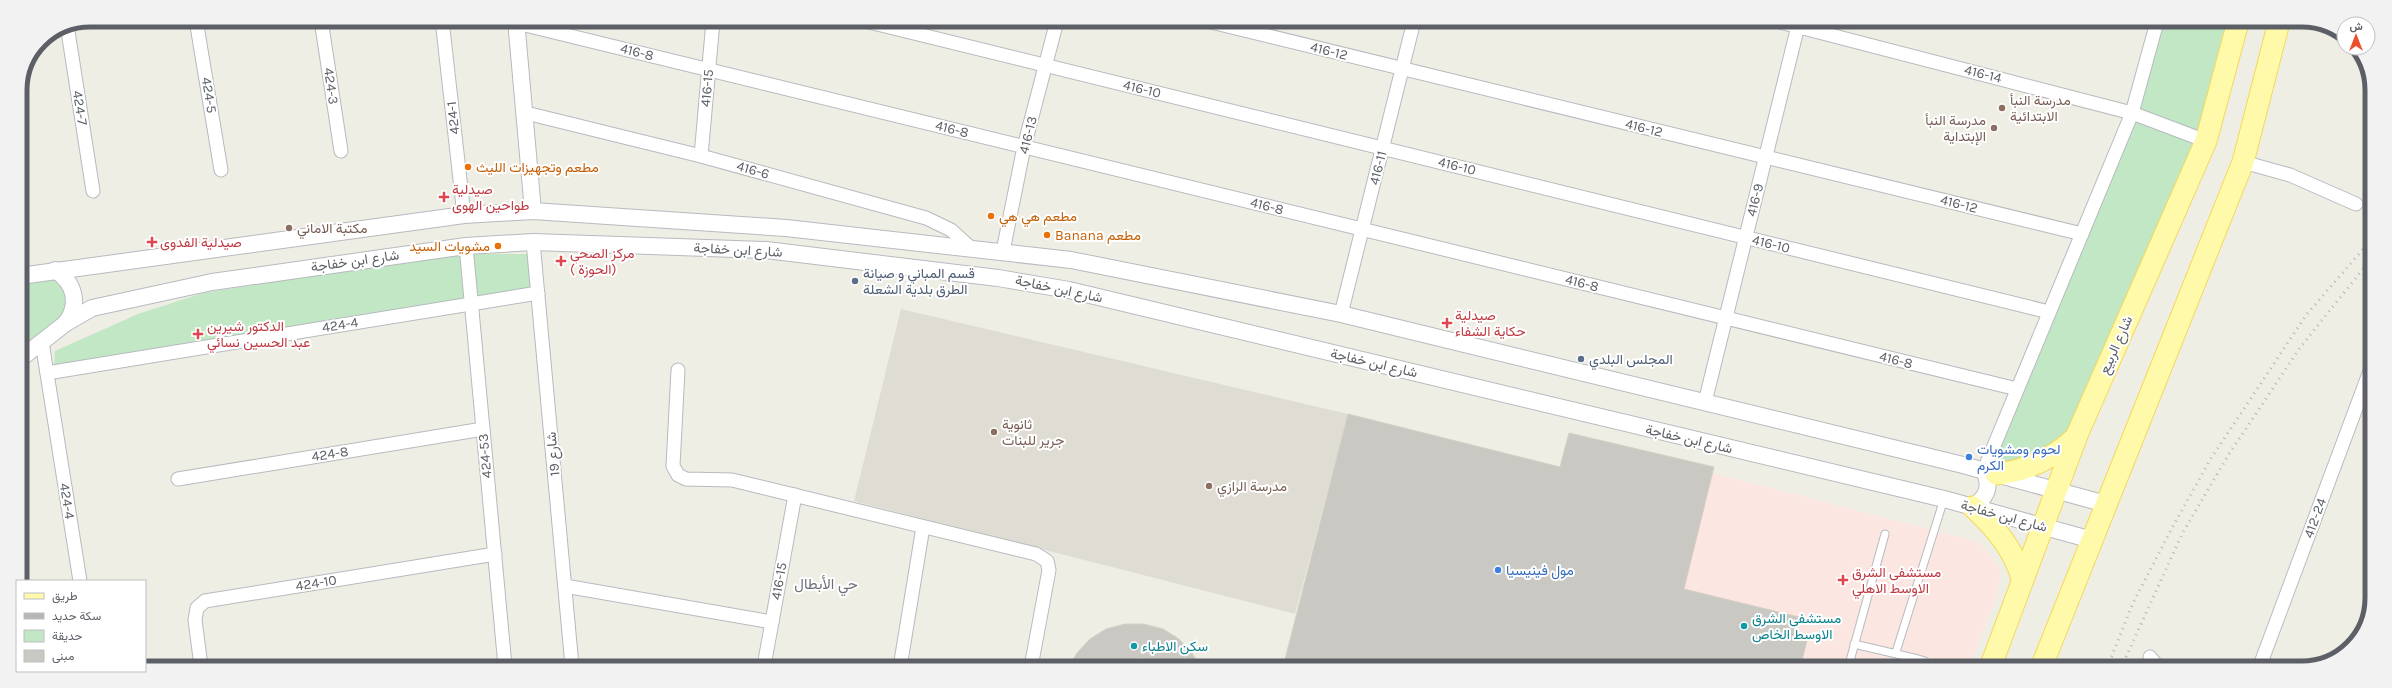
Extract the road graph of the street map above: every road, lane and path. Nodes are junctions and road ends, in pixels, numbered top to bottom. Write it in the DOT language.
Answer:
graph roads {
  1 [pos="197,27"];
  2 [pos="323,27"];
  3 [pos="443,27"];
  4 [pos="517,27"];
  5 [pos="537,27"];
  6 [pos="713,27"];
  7 [pos="890,27"];
  8 [pos="1055,27"];
  9 [pos="1231,27"];
  10 [pos="1412,27"];
  11 [pos="1798,27"];
  12 [pos="1810,27"];
  13 [pos="2156,27"];
  14 [pos="2237,27"];
  15 [pos="2278,27"];
  16 [pos="68,31"];
  17 [pos="1045,65"];
  18 [pos="1402,69"];
  19 [pos="709,70"];
  20 [pos="526,113"];
  21 [pos="2132,113"];
  22 [pos="2206,141"];
  23 [pos="1024,147"];
  24 [pos="1383,148"];
  25 [pos="341,151"];
  26 [pos="701,156"];
  27 [pos="1766,157"];
  28 [pos="2243,162"];
  29 [pos="221,170"];
  30 [pos="93,191"];
  31 [pos="2356,204"];
  32 [pos="533,211"];
  33 [pos="464,215"];
  34 [pos="1362,229"];
  35 [pos="2082,234"];
  36 [pos="1746,238"];
  37 [pos="533,242"];
  38 [pos="466,246"];
  39 [pos="971,248"];
  40 [pos="1003,251"];
  41 [pos="86,266"];
  42 [pos="55,270"];
  43 [pos="27,275"];
  44 [pos="969,275"];
  45 [pos="538,293"];
  46 [pos="472,304"];
  47 [pos="92,308"];
  48 [pos="2049,312"];
  49 [pos="1341,314"];
  50 [pos="1726,318"];
  51 [pos="66,323"];
  52 [pos="42,342"];
  53 [pos="27,354"];
  54 [pos="678,370"];
  55 [pos="47,373"];
  56 [pos="2365,384"];
  57 [pos="2017,389"];
  58 [pos="1705,402"];
  59 [pos="483,428"];
  60 [pos="2077,435"];
  61 [pos="1990,472"];
  62 [pos="178,479"];
  63 [pos="2056,489"];
  64 [pos="795,496"];
  65 [pos="1944,500"];
  66 [pos="2106,504"];
  67 [pos="1973,507"];
  68 [pos="2042,526"];
  69 [pos="923,527"];
  70 [pos="1885,534"];
  71 [pos="2092,540"];
  72 [pos="495,554"];
  73 [pos="2022,579"];
  74 [pos="80,580"];
  75 [pos="565,586"];
  76 [pos="772,622"];
  77 [pos="1854,644"];
  78 [pos="1896,652"];
  79 [pos="2150,657"];
  80 [pos="200,661"];
  81 [pos="505,661"];
  82 [pos="572,661"];
  83 [pos="765,661"];
  84 [pos="901,661"];
  85 [pos="1031,661"];
  86 [pos="1850,661"];
  87 [pos="1925,661"];
  88 [pos="1993,661"];
  89 [pos="2044,661"];
  90 [pos="2153,661"];
  91 [pos="2262,661"];
  1 -- 29 [label="street, 424-5"];
  2 -- 25 [label="street, 424-3"];
  3 -- 33 [label="street, 424-1"];
  4 -- 20 [label="street"];
  5 -- 19 [label="street, 416-8"];
  6 -- 19 [label="street, 416-15"];
  7 -- 17 [label="street, 416-10"];
  8 -- 17 [label="street, 416-13"];
  9 -- 18 [label="street, 416-12"];
  10 -- 18 [label="street, 416-11"];
  11 -- 27 [label="street, 416-9"];
  12 -- 21 [label="street, 416-14"];
  13 -- 21 [label="street"];
  14 -- 22 [label="main road, شارع الربيع"];
  15 -- 28 [label="main road"];
  16 -- 30 [label="street, 424-7"];
  17 -- 23 [label="street, 416-13"];
  17 -- 24 [label="street, 416-10"];
  18 -- 24 [label="street, 416-11"];
  18 -- 27 [label="street, 416-12"];
  19 -- 23 [label="street, 416-8"];
  19 -- 26 [label="street, 416-15"];
  20 -- 26 [label="street, 416-6"];
  20 -- 32 [label="street"];
  21 -- 22 [label="street, 416-14"];
  21 -- 35 [label="street"];
  22 -- 60 [label="main road, شارع الربيع"];
  23 -- 34 [label="street, 416-8"];
  23 -- 40 [label="street, 416-13"];
  24 -- 34 [label="street, 416-11"];
  24 -- 36 [label="street, 416-10"];
  26 -- 39 [label="street, 416-6"];
  27 -- 35 [label="street, 416-12"];
  27 -- 36 [label="street, 416-9"];
  28 -- 31 [label="street"];
  28 -- 66 [label="main road"];
  32 -- 33 [label="street, شارع ابن خفاجة"];
  32 -- 39 [label="street, شارع ابن خفاجة"];
  33 -- 41 [label="street, شارع ابن خفاجة"];
  34 -- 49 [label="street, 416-11"];
  34 -- 50 [label="street, 416-8"];
  35 -- 48 [label="street"];
  36 -- 48 [label="street, 416-10"];
  36 -- 50 [label="street, 416-9"];
  37 -- 38 [label="street, شارع ابن خفاجة"];
  37 -- 44 [label="street, شارع ابن خفاجة"];
  37 -- 45 [label="street, شارع 19"];
  38 -- 46 [label="street, 424-53"];
  38 -- 47 [label="street, شارع ابن خفاجة"];
  39 -- 40 [label="street, شارع ابن خفاجة"];
  39 -- 44 [label="street"];
  40 -- 49 [label="street, شارع ابن خفاجة"];
  41 -- 42 [label="street, شارع ابن خفاجة"];
  41 -- 47 [label="street"];
  42 -- 43 [label="street, شارع ابن خفاجة"];
  42 -- 51 [label="street"];
  44 -- 65 [label="street, شارع ابن خفاجة"];
  45 -- 46 [label="street, 424-4"];
  45 -- 75 [label="street, شارع 19"];
  46 -- 55 [label="street, 424-4"];
  46 -- 59 [label="street, 424-53"];
  47 -- 51 [label="street, شارع ابن خفاجة"];
  48 -- 57 [label="street"];
  49 -- 58 [label="street, شارع ابن خفاجة"];
  50 -- 57 [label="street, 416-8"];
  50 -- 58 [label="street, 416-9"];
  51 -- 52 [label="street, شارع ابن خفاجة"];
  52 -- 53 [label="street, شارع ابن خفاجة"];
  52 -- 55 [label="street, 424-4"];
  54 -- 64 [label="street"];
  55 -- 74 [label="street, 424-4"];
  56 -- 91 [label="street, 412-24"];
  57 -- 61 [label="street"];
  58 -- 61 [label="street, شارع ابن خفاجة"];
  59 -- 62 [label="street, 424-8"];
  59 -- 72 [label="street, 424-53"];
  60 -- 61 [label="main road"];
  60 -- 63 [label="main road, شارع الربيع"];
  61 -- 63 [label="street, شارع ابن خفاجة"];
  61 -- 67 [label="street"];
  63 -- 66 [label="street, شارع ابن خفاجة"];
  63 -- 68 [label="main road, شارع الربيع"];
  64 -- 69 [label="street"];
  64 -- 76 [label="street, 416-15"];
  65 -- 67 [label="street, شارع ابن خفاجة"];
  65 -- 78 [label="lane"];
  66 -- 71 [label="main road"];
  67 -- 68 [label="street, شارع ابن خفاجة"];
  67 -- 73 [label="main road"];
  68 -- 71 [label="street, شارع ابن خفاجة"];
  68 -- 73 [label="main road, شارع الربيع"];
  69 -- 84 [label="street"];
  69 -- 85 [label="street"];
  70 -- 77 [label="lane"];
  71 -- 89 [label="main road"];
  72 -- 80 [label="street, 424-10"];
  72 -- 81 [label="street, 424-53"];
  73 -- 88 [label="main road, شارع الربيع"];
  75 -- 76 [label="street"];
  75 -- 82 [label="street, شارع 19"];
  76 -- 83 [label="street, 416-15"];
  77 -- 78 [label="lane"];
  77 -- 86 [label="lane"];
  78 -- 87 [label="lane"];
  79 -- 90 [label="street"];
}
